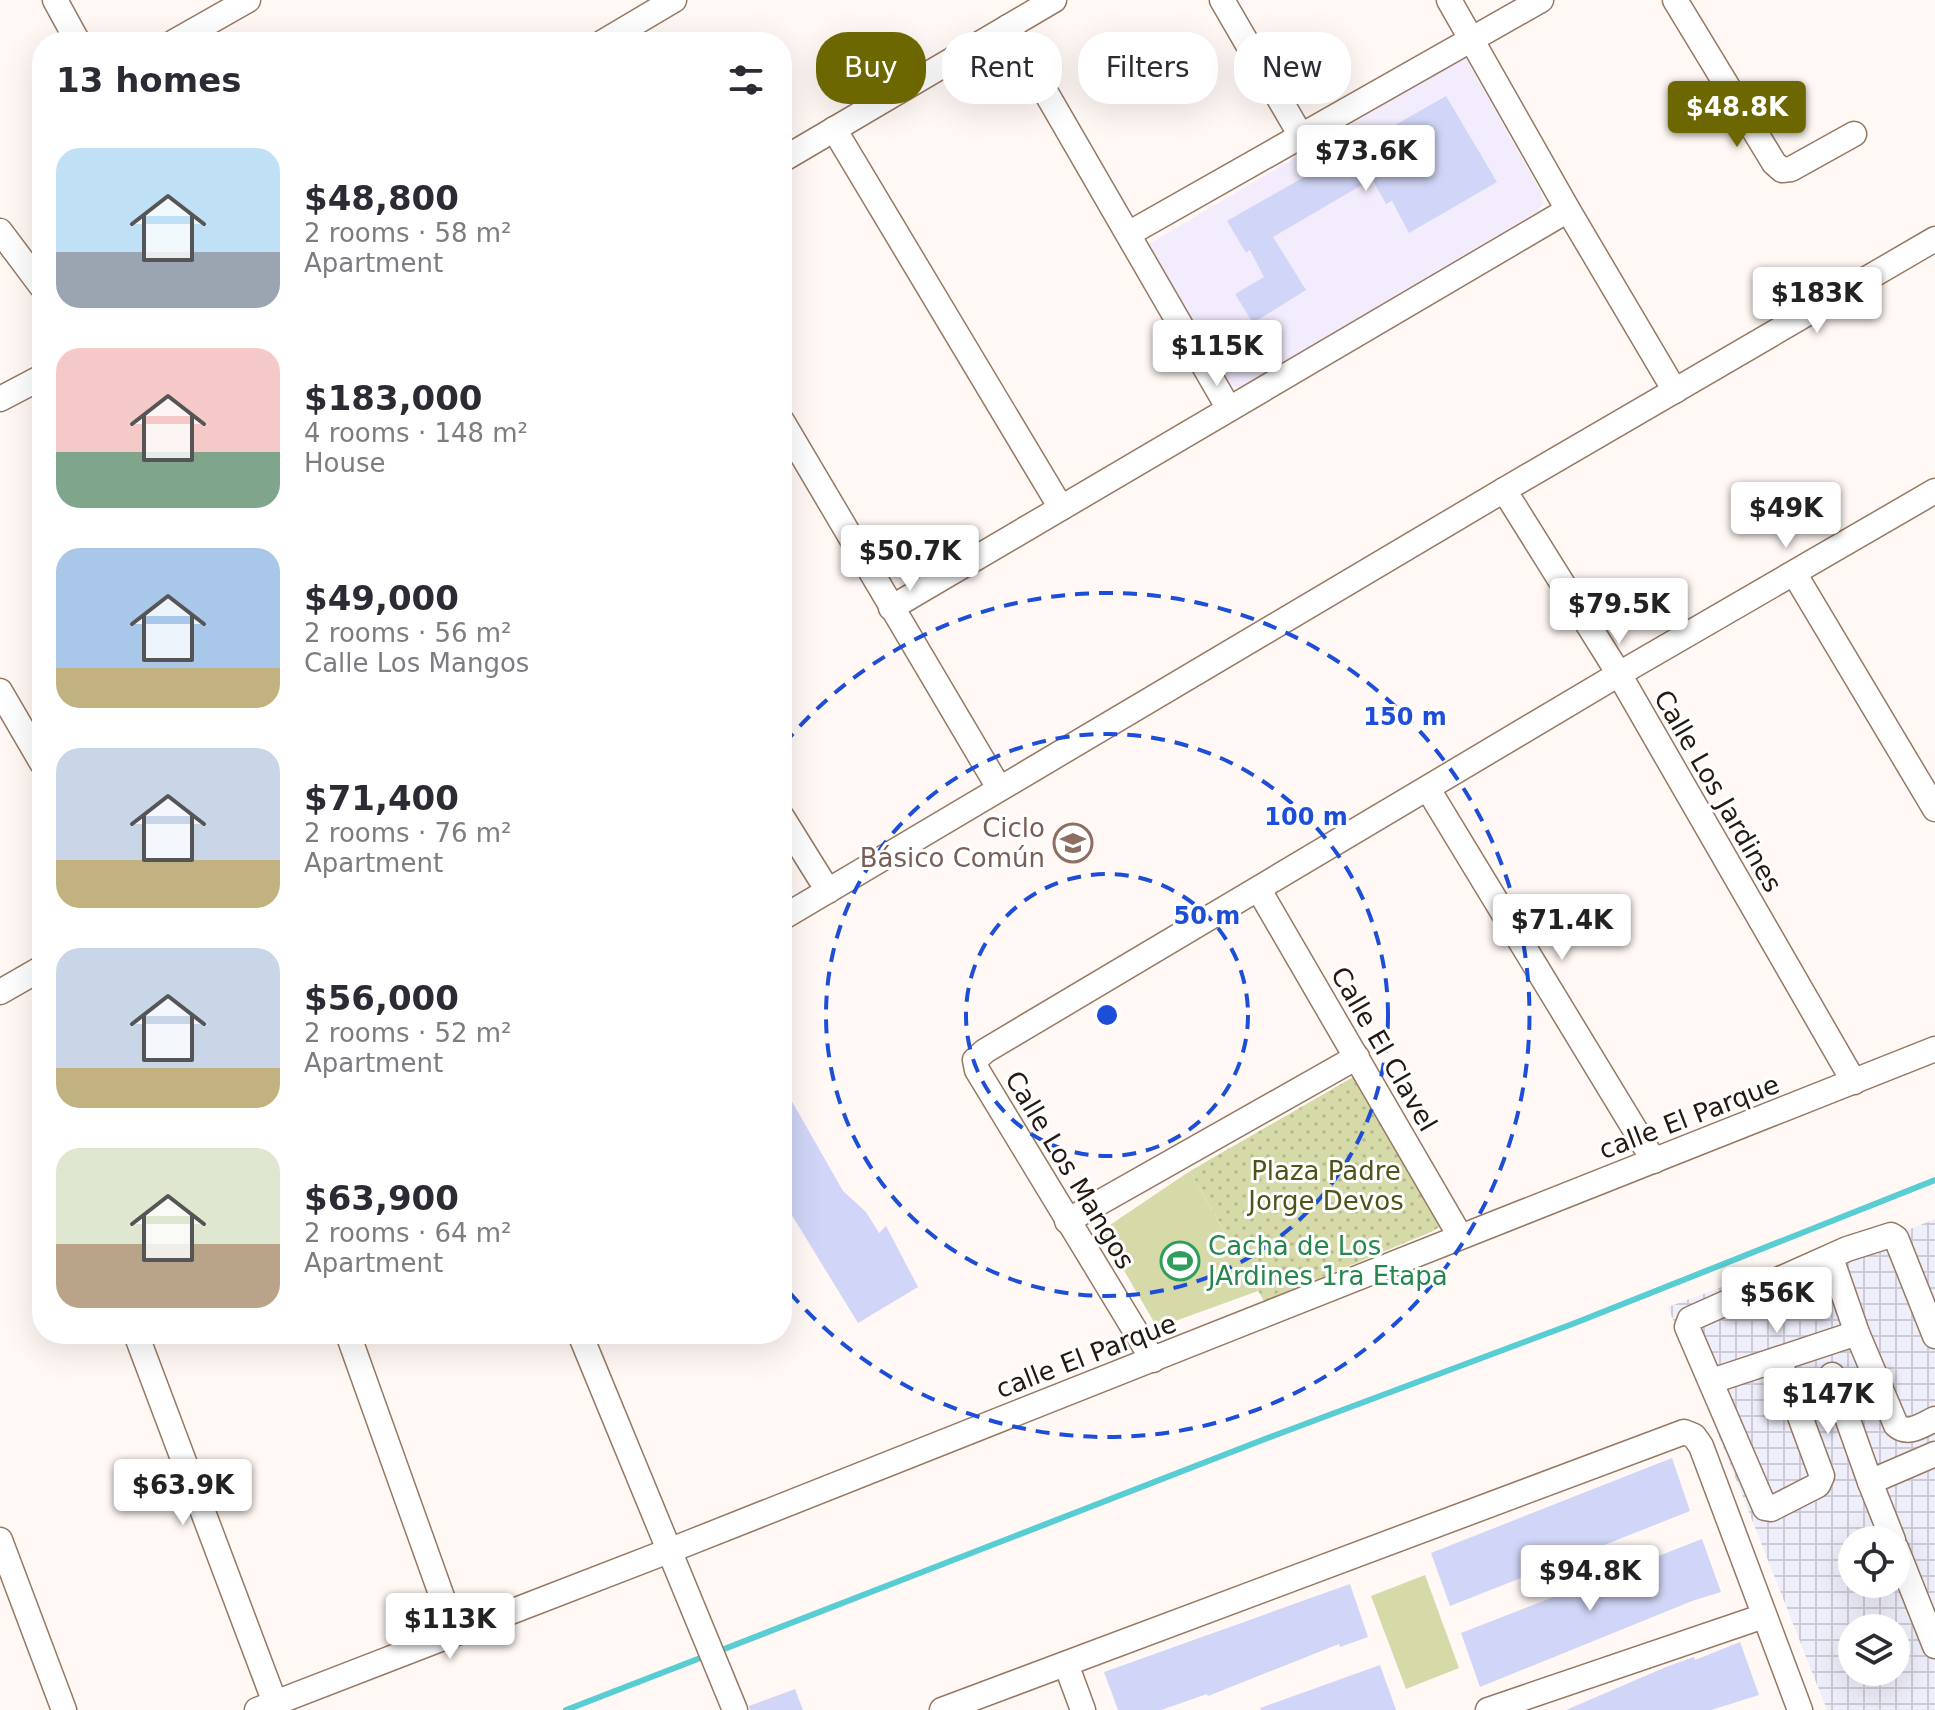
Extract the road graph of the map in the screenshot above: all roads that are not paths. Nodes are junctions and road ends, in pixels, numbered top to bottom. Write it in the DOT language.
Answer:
graph roads {
  1 [pos="55,0"];
  2 [pos="248,0"];
  3 [pos="674,0"];
  4 [pos="1054,0"];
  5 [pos="1222,0"];
  6 [pos="1449,0"];
  7 [pos="1541,0"];
  8 [pos="1675,0"];
  9 [pos="1008,27"];
  10 [pos="73,32"];
  11 [pos="192,32"];
  12 [pos="620,32"];
  13 [pos="1472,39"];
  14 [pos="834,129"];
  15 [pos="1854,134"];
  16 [pos="1301,136"];
  17 [pos="792,154"];
  18 [pos="1568,210"];
  19 [pos="0,231"];
  20 [pos="1130,233"];
  21 [pos="1935,239"];
  22 [pos="32,274"];
  23 [pos="32,382"];
  24 [pos="1675,391"];
  25 [pos="0,399"];
  26 [pos="1229,409"];
  27 [pos="792,438"];
  28 [pos="1504,490"];
  29 [pos="1935,491"];
  30 [pos="1061,508"];
  31 [pos="1794,573"];
  32 [pos="891,608"];
  33 [pos="1612,679"];
  34 [pos="0,691"];
  35 [pos="32,746"];
  36 [pos="999,788"];
  37 [pos="1428,789"];
  38 [pos="1935,809"];
  39 [pos="792,833"];
  40 [pos="1259,890"];
  41 [pos="828,891"];
  42 [pos="792,912"];
  43 [pos="32,974"];
  44 [pos="0,992"];
  45 [pos="1935,1049"];
  46 [pos="1357,1057"];
  47 [pos="1854,1082"];
  48 [pos="1654,1161"];
  49 [pos="1067,1221"];
  50 [pos="1460,1236"];
  51 [pos="1831,1258"];
  52 [pos="1857,1333"];
  53 [pos="1935,1336"];
  54 [pos="139,1344"];
  55 [pos="352,1344"];
  56 [pos="584,1344"];
  57 [pos="1153,1360"];
  58 [pos="1779,1360"];
  59 [pos="1832,1375"];
  60 [pos="1712,1381"];
  61 [pos="1935,1419"];
  62 [pos="1935,1454"];
  63 [pos="1870,1482"];
  64 [pos="1887,1526"];
  65 [pos="0,1540"];
  66 [pos="671,1550"];
  67 [pos="1910,1583"];
  68 [pos="1764,1616"];
  69 [pos="455,1633"];
  70 [pos="1935,1646"];
  71 [pos="1066,1664"];
  72 [pos="266,1706"];
  73 [pos="64,1710"];
  74 [pos="735,1710"];
  75 [pos="942,1710"];
  76 [pos="1083,1710"];
  77 [pos="1488,1710"];
  78 [pos="1800,1710"];
  1 -- 10 [label="street"];
  2 -- 11 [label="street"];
  3 -- 12 [label="street"];
  4 -- 9 [label="street"];
  5 -- 16 [label="street"];
  6 -- 13 [label="street"];
  7 -- 13 [label="street"];
  8 -- 15 [label="street"];
  9 -- 14 [label="street"];
  9 -- 20 [label="street"];
  13 -- 16 [label="street"];
  13 -- 18 [label="street"];
  14 -- 17 [label="street"];
  14 -- 30 [label="street"];
  16 -- 20 [label="street"];
  18 -- 24 [label="street"];
  18 -- 26 [label="street"];
  19 -- 22 [label="street"];
  20 -- 26 [label="street"];
  21 -- 24 [label="street"];
  23 -- 25 [label="street"];
  24 -- 28 [label="street"];
  26 -- 30 [label="street"];
  27 -- 32 [label="street"];
  28 -- 33 [label="street, Calle Los Jardines"];
  28 -- 36 [label="street"];
  29 -- 31 [label="street"];
  30 -- 32 [label="street"];
  31 -- 33 [label="street"];
  31 -- 38 [label="street"];
  32 -- 36 [label="street"];
  33 -- 37 [label="street, Calle Los Mangos"];
  33 -- 47 [label="street, Calle Los Jardines"];
  34 -- 35 [label="street"];
  36 -- 41 [label="street"];
  37 -- 40 [label="street, Calle Los Mangos"];
  37 -- 48 [label="street"];
  39 -- 41 [label="street"];
  40 -- 46 [label="street, Calle El Clavel"];
  40 -- 49 [label="street, Calle Los Mangos"];
  41 -- 42 [label="street"];
  43 -- 44 [label="street"];
  45 -- 47 [label="street, calle El Parque"];
  46 -- 49 [label="street"];
  46 -- 50 [label="street, Calle El Clavel"];
  47 -- 48 [label="street, calle El Parque"];
  48 -- 50 [label="street, calle El Parque"];
  49 -- 57 [label="street, Calle Los Mangos"];
  50 -- 57 [label="street, calle El Parque"];
  51 -- 52 [label="street"];
  51 -- 53 [label="street"];
  51 -- 60 [label="street"];
  52 -- 58 [label="street"];
  52 -- 61 [label="street"];
  54 -- 72 [label="street"];
  55 -- 69 [label="street"];
  56 -- 66 [label="street"];
  57 -- 66 [label="street, calle El Parque"];
  58 -- 60 [label="street"];
  58 -- 60 [label="street"];
  59 -- 63 [label="street"];
  62 -- 63 [label="street"];
  63 -- 64 [label="street"];
  65 -- 73 [label="street"];
  66 -- 69 [label="street, calle El Parque"];
  66 -- 74 [label="street"];
  67 -- 70 [label="street"];
  68 -- 71 [label="street"];
  68 -- 77 [label="street"];
  68 -- 78 [label="street"];
  69 -- 72 [label="street, calle El Parque"];
  71 -- 75 [label="street"];
  71 -- 76 [label="street"];
}
